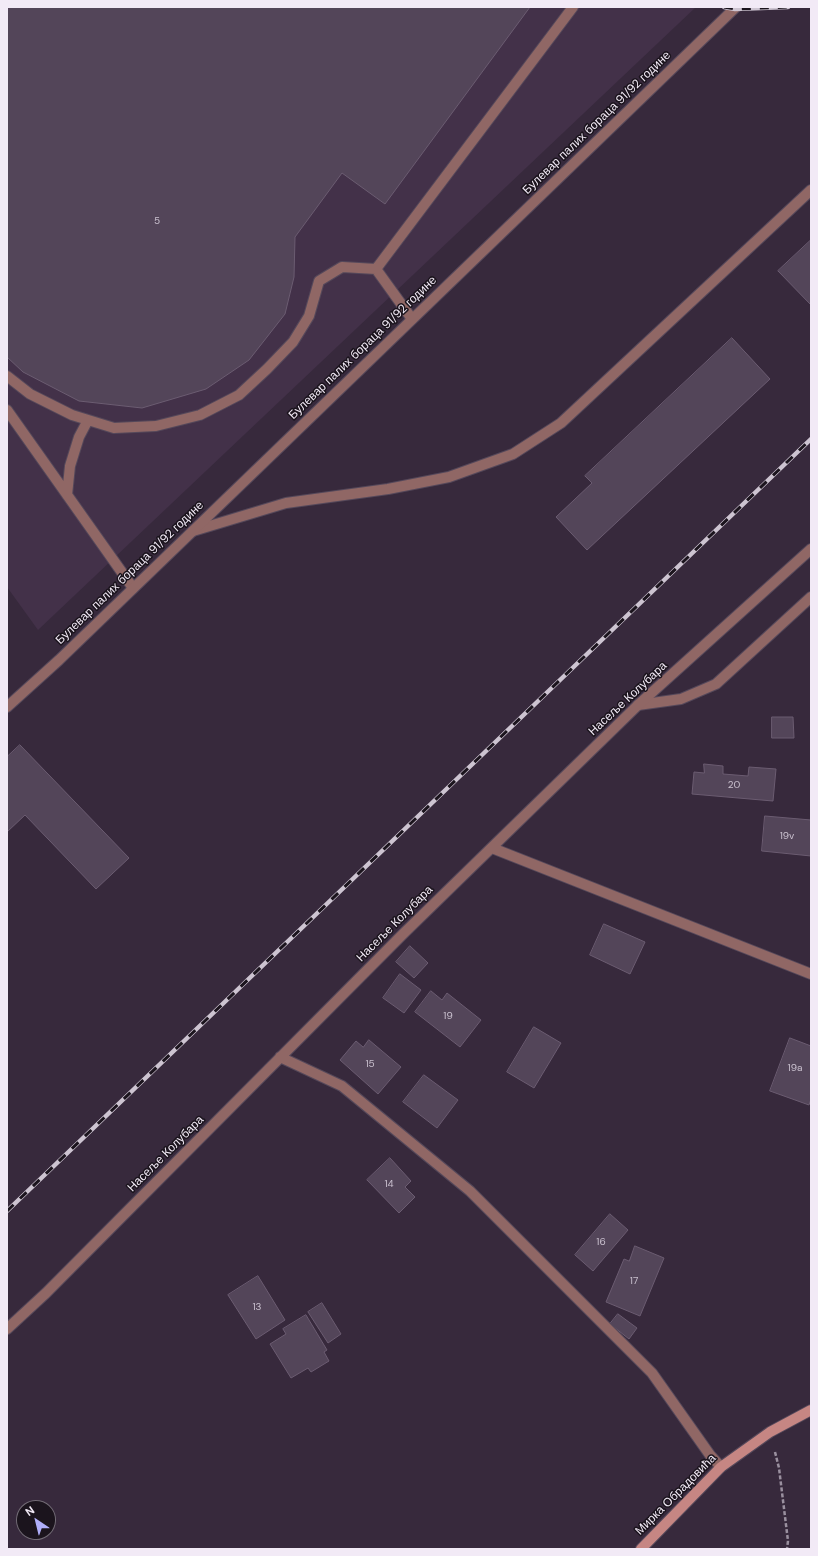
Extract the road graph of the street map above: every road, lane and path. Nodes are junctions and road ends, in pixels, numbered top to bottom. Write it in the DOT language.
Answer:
graph roads {
  1 [pos="573,7"];
  2 [pos="736,7"];
  3 [pos="811,190"];
  4 [pos="376,269"];
  5 [pos="412,319"];
  6 [pos="7,376"];
  7 [pos="7,410"];
  8 [pos="88,420"];
  9 [pos="67,495"];
  10 [pos="193,531"];
  11 [pos="811,549"];
  12 [pos="134,588"];
  13 [pos="811,597"];
  14 [pos="638,705"];
  15 [pos="7,707"];
  16 [pos="492,848"];
  17 [pos="811,974"];
  18 [pos="280,1057"];
  19 [pos="7,1329"];
  20 [pos="811,1410"];
  21 [pos="770,1432"];
  22 [pos="721,1467"];
  23 [pos="641,1549"];
  24 [pos="787,1549"];
  1 -- 4 [label="street"];
  2 -- 5 [label="street, Булевар палих бораца 91/92 године"];
  3 -- 10 [label="street"];
  4 -- 5 [label="street"];
  4 -- 8 [label="street"];
  5 -- 10 [label="street, Булевар палих бораца 91/92 године"];
  6 -- 8 [label="street"];
  7 -- 9 [label="street"];
  8 -- 9 [label="street"];
  9 -- 12 [label="street"];
  10 -- 12 [label="street, Булевар палих бораца 91/92 године"];
  11 -- 14 [label="street, Насеље Колубара"];
  12 -- 15 [label="street, Булевар палих бораца 91/92 године"];
  13 -- 14 [label="street"];
  14 -- 16 [label="street, Насеље Колубара"];
  16 -- 17 [label="street"];
  16 -- 18 [label="street, Насеље Колубара"];
  18 -- 19 [label="street, Насеље Колубара"];
  18 -- 22 [label="street"];
  20 -- 21 [label="street, Мирка Обрадовића"];
  21 -- 22 [label="street, Мирка Обрадовића"];
  21 -- 24 [label="path"];
  22 -- 23 [label="street, Мирка Обрадовића"];
}
